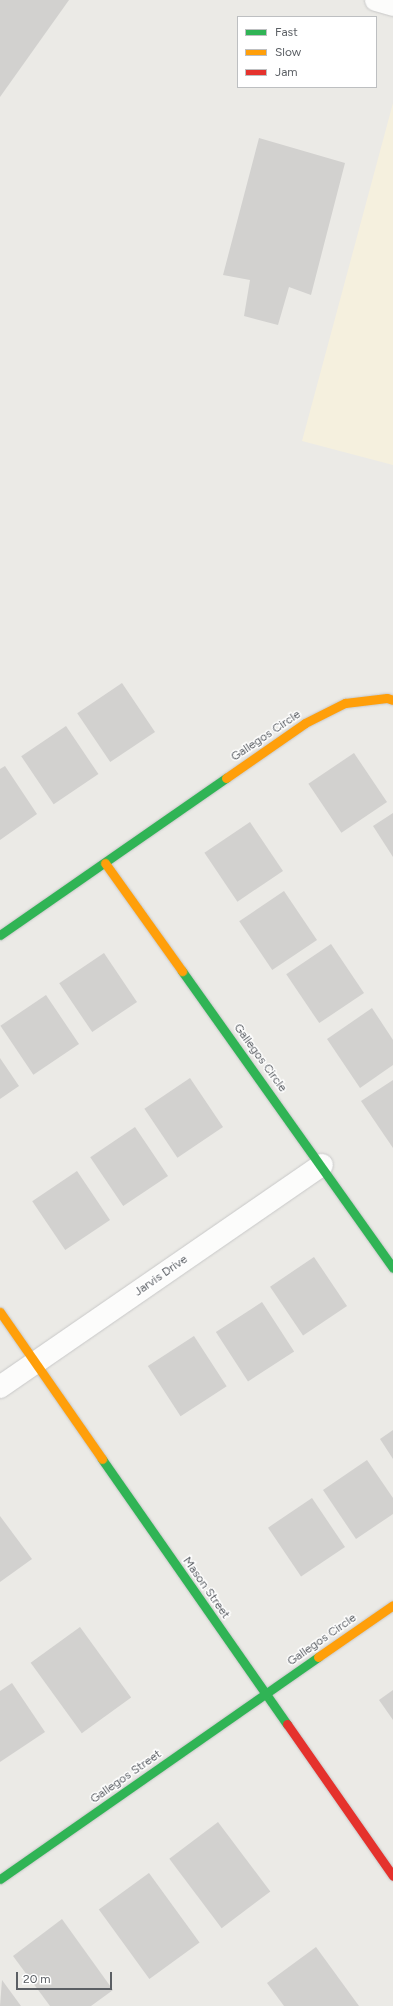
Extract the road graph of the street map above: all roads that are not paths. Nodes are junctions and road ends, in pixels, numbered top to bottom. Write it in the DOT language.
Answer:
graph roads {
  1 [pos="376,0"];
  2 [pos="393,5"];
  3 [pos="393,700"];
  4 [pos="105,863"];
  5 [pos="0,935"];
  6 [pos="322,1165"];
  7 [pos="393,1268"];
  8 [pos="0,1312"];
  9 [pos="35,1364"];
  10 [pos="0,1387"];
  11 [pos="393,1605"];
  12 [pos="266,1696"];
  13 [pos="393,1876"];
  14 [pos="0,1879"];
  1 -- 2 [label="street"];
  3 -- 4 [label="street, Gallegos Circle"];
  4 -- 5 [label="street, Gallegos Circle"];
  4 -- 6 [label="street, Gallegos Circle"];
  6 -- 7 [label="street, Gallegos Circle"];
  6 -- 9 [label="street, Jarvis Drive"];
  8 -- 9 [label="street, Mason Street"];
  9 -- 10 [label="street, Jarvis Drive"];
  9 -- 12 [label="street, Mason Street"];
  11 -- 12 [label="street, Gallegos Circle"];
  12 -- 13 [label="street, Mason Street"];
  12 -- 14 [label="street, Gallegos Street"];
}
